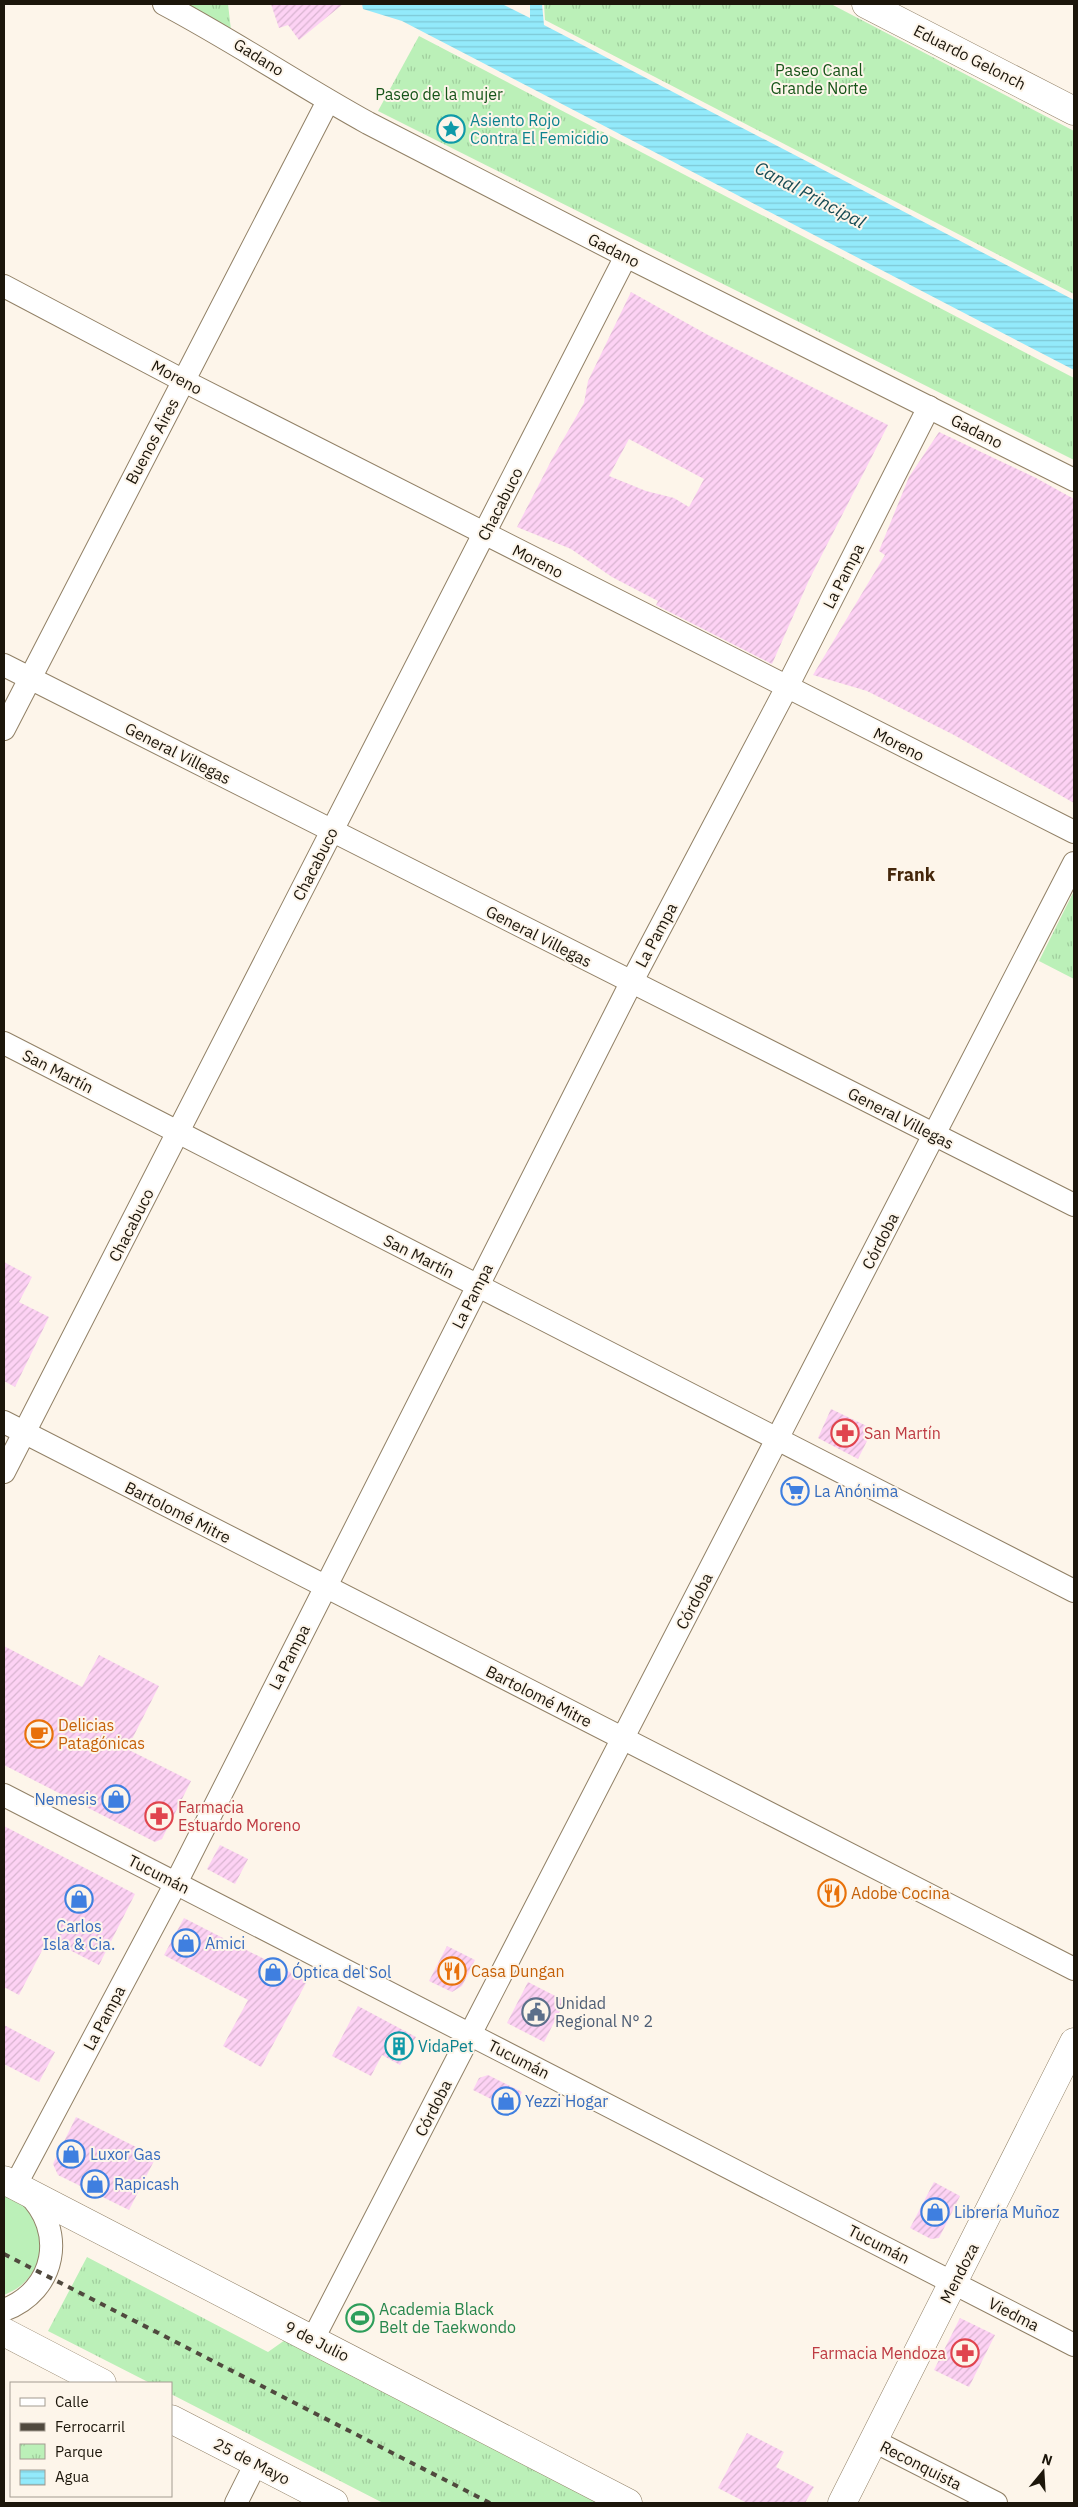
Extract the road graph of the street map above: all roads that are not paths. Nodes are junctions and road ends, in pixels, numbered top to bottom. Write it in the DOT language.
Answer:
graph roads {
  1 [pos="164,4"];
  2 [pos="866,4"];
  3 [pos="328,101"];
  4 [pos="1074,111"];
  5 [pos="626,256"];
  6 [pos="4,286"];
  7 [pos="184,381"];
  8 [pos="929,406"];
  9 [pos="1074,480"];
  10 [pos="484,534"];
  11 [pos="4,665"];
  12 [pos="29,678"];
  13 [pos="787,687"];
  14 [pos="4,729"];
  15 [pos="332,830"];
  16 [pos="1074,832"];
  17 [pos="1074,863"];
  18 [pos="631,983"];
  19 [pos="4,1043"];
  20 [pos="178,1133"];
  21 [pos="934,1135"];
  22 [pos="1074,1206"];
  23 [pos="478,1286"];
  24 [pos="4,1422"];
  25 [pos="24,1432"];
  26 [pos="778,1440"];
  27 [pos="4,1472"];
  28 [pos="324,1587"];
  29 [pos="1074,1590"];
  30 [pos="623,1738"];
  31 [pos="4,1794"];
  32 [pos="176,1883"];
  33 [pos="1074,1969"];
  34 [pos="471,2034"];
  35 [pos="1074,2042"];
  36 [pos="8,2182"];
  37 [pos="954,2283"];
  38 [pos="4,2310"];
  39 [pos="4,2332"];
  40 [pos="313,2339"];
  41 [pos="1074,2345"];
  42 [pos="100,2382"];
  43 [pos="172,2420"];
  44 [pos="874,2441"];
  45 [pos="256,2463"];
  46 [pos="236,2503"];
  47 [pos="334,2503"];
  48 [pos="628,2503"];
  49 [pos="842,2503"];
  50 [pos="996,2503"];
  1 -- 3 [label="street, Gadano"];
  2 -- 4 [label="main road, Eduardo Gelonch"];
  3 -- 5 [label="street, Gadano"];
  3 -- 7 [label="street, Buenos Aires"];
  5 -- 8 [label="street, Gadano"];
  5 -- 10 [label="street, Chacabuco"];
  6 -- 7 [label="street, Moreno"];
  7 -- 10 [label="street, Moreno"];
  7 -- 12 [label="street, Buenos Aires"];
  8 -- 9 [label="street, Gadano"];
  8 -- 13 [label="street, La Pampa"];
  10 -- 13 [label="street, Moreno"];
  10 -- 15 [label="street, Chacabuco"];
  11 -- 12 [label="street, General Villegas"];
  12 -- 14 [label="street, Buenos Aires"];
  12 -- 15 [label="street, General Villegas"];
  13 -- 16 [label="street, Moreno"];
  13 -- 18 [label="street, La Pampa"];
  15 -- 18 [label="street, General Villegas"];
  15 -- 20 [label="street, Chacabuco"];
  17 -- 21 [label="street, Córdoba"];
  18 -- 21 [label="street, General Villegas"];
  18 -- 23 [label="street, La Pampa"];
  19 -- 20 [label="street, San Martín"];
  20 -- 23 [label="street, San Martín"];
  20 -- 25 [label="street, Chacabuco"];
  21 -- 22 [label="street, General Villegas"];
  21 -- 26 [label="street, Córdoba"];
  23 -- 26 [label="street, San Martín"];
  23 -- 28 [label="street, La Pampa"];
  24 -- 25 [label="street, Bartolomé Mitre"];
  25 -- 27 [label="street, Chacabuco"];
  25 -- 28 [label="street, Bartolomé Mitre"];
  26 -- 29 [label="street, San Martín"];
  26 -- 30 [label="street, Córdoba"];
  28 -- 30 [label="street, Bartolomé Mitre"];
  28 -- 32 [label="street, La Pampa"];
  30 -- 33 [label="street, Bartolomé Mitre"];
  30 -- 34 [label="street, Córdoba"];
  31 -- 32 [label="street, Tucumán"];
  32 -- 34 [label="street, Tucumán"];
  32 -- 36 [label="street, La Pampa"];
  34 -- 37 [label="street, Tucumán"];
  34 -- 40 [label="street, Córdoba"];
  35 -- 37 [label="main road, Mendoza"];
  36 -- 38 [label="street"];
  36 -- 40 [label="main road, 9 de Julio"];
  37 -- 41 [label="street, Viedma"];
  37 -- 44 [label="main road, Mendoza"];
  39 -- 42 [label="main road"];
  40 -- 48 [label="main road, 9 de Julio"];
  43 -- 45 [label="main road, 25 de Mayo"];
  44 -- 49 [label="main road, Mendoza"];
  44 -- 50 [label="street, Reconquista"];
  45 -- 46 [label="street"];
  45 -- 47 [label="main road, 25 de Mayo"];
}
